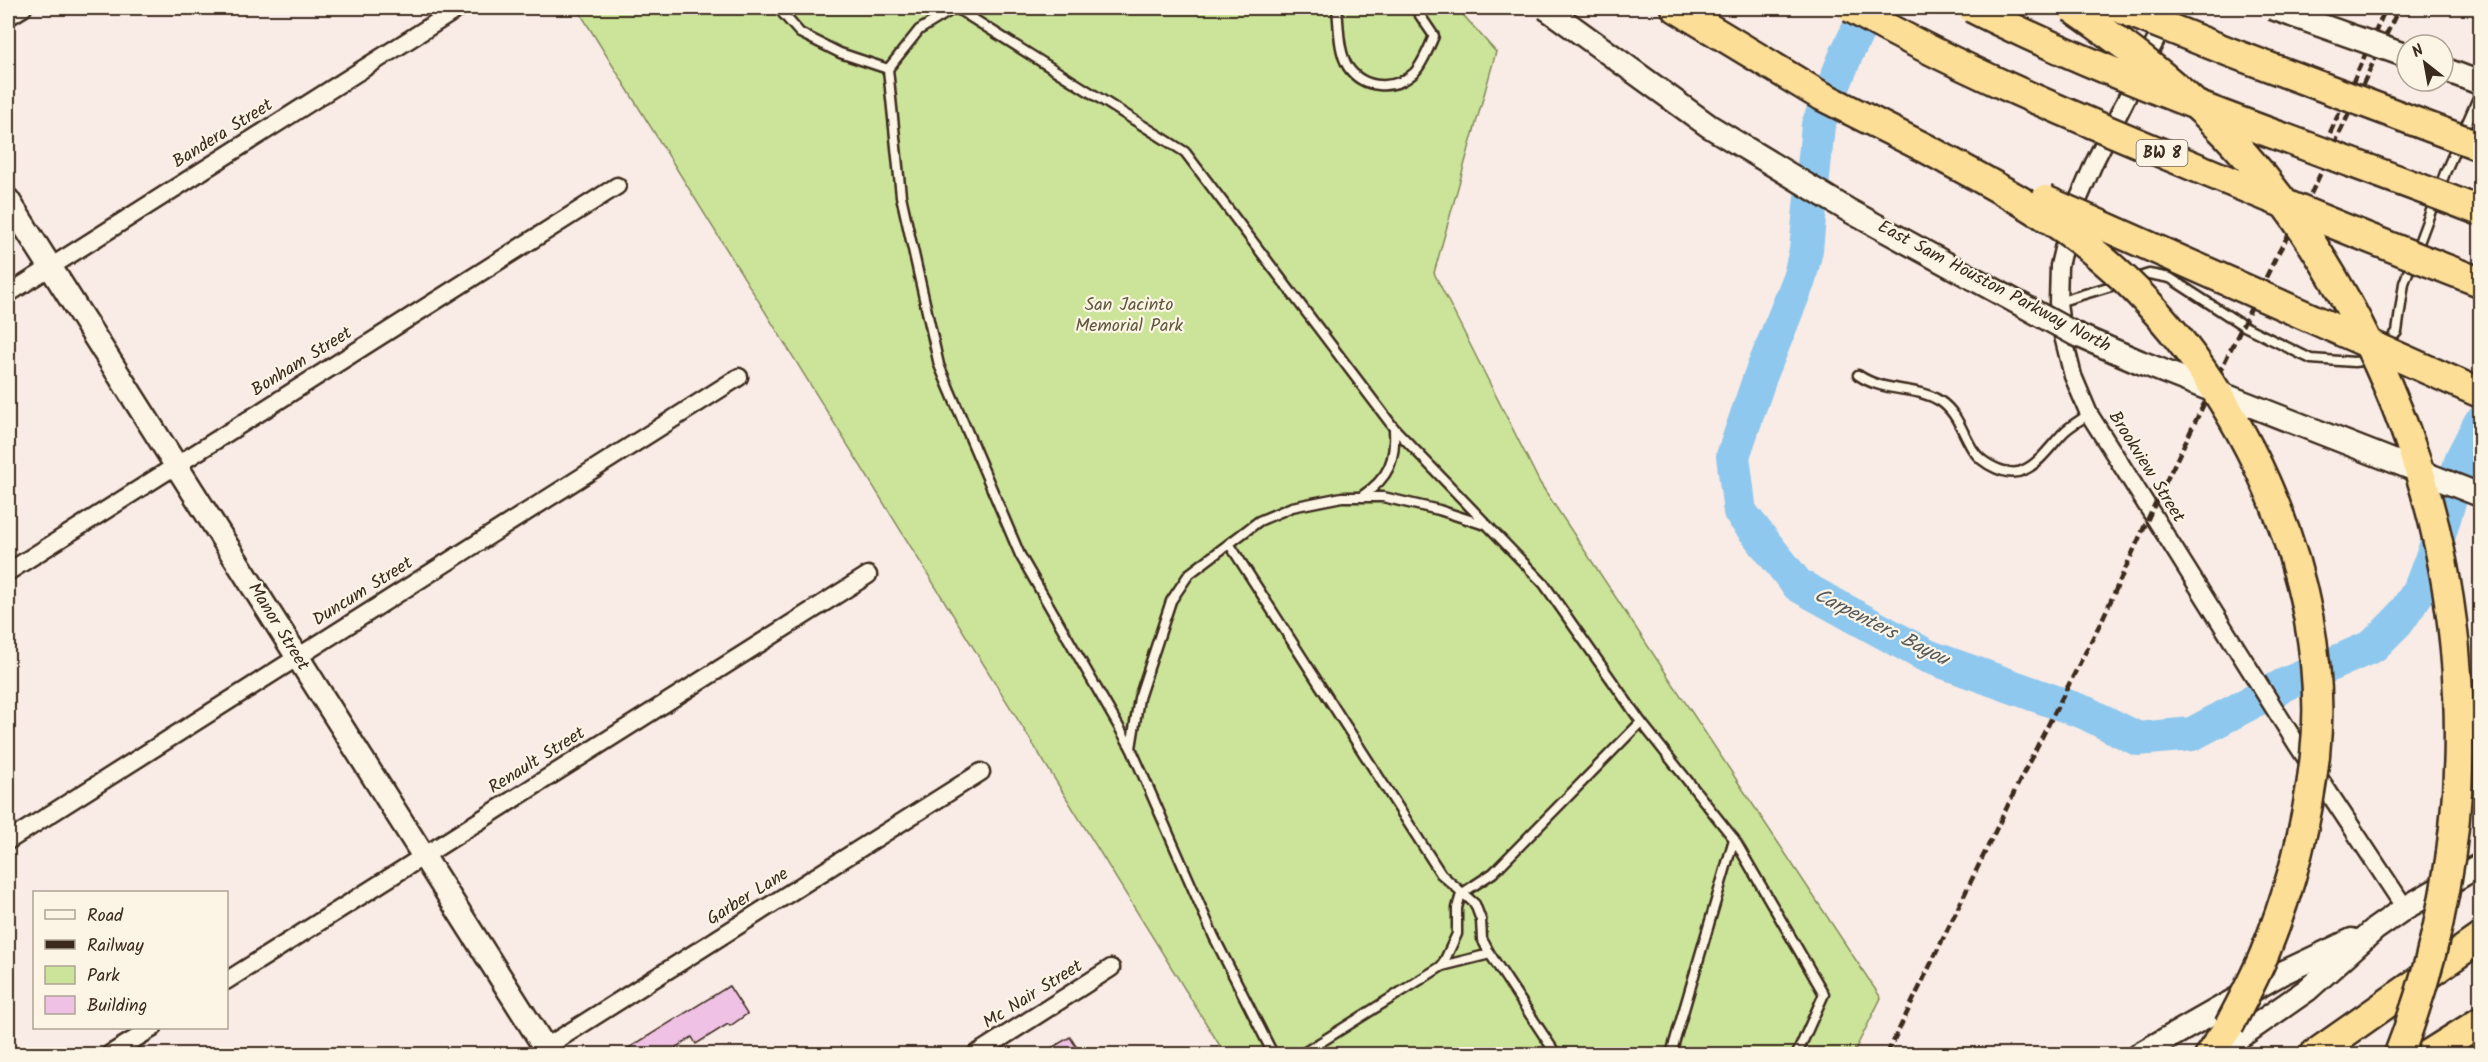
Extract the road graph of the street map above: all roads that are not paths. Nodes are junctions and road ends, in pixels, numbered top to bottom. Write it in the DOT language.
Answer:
graph roads {
  1 [pos="23,8"];
  2 [pos="459,8"];
  3 [pos="778,8"];
  4 [pos="956,8"];
  5 [pos="1337,8"];
  6 [pos="1415,8"];
  7 [pos="1546,8"];
  8 [pos="1676,8"];
  9 [pos="1851,8"];
  10 [pos="1972,8"];
  11 [pos="2072,8"];
  12 [pos="2119,8"];
  13 [pos="2172,8"];
  14 [pos="2272,8"];
  15 [pos="8,17"];
  16 [pos="2395,52"];
  17 [pos="888,69"];
  18 [pos="2455,73"];
  19 [pos="2481,83"];
  20 [pos="2481,93"];
  21 [pos="2481,146"];
  22 [pos="1925,148"];
  23 [pos="617,186"];
  24 [pos="8,200"];
  25 [pos="2481,211"];
  26 [pos="50,267"];
  27 [pos="2481,282"];
  28 [pos="8,294"];
  29 [pos="2058,302"];
  30 [pos="1858,375"];
  31 [pos="739,377"];
  32 [pos="2481,393"];
  33 [pos="2090,414"];
  34 [pos="1394,428"];
  35 [pos="176,465"];
  36 [pos="2481,495"];
  37 [pos="1361,497"];
  38 [pos="1485,525"];
  39 [pos="1230,545"];
  40 [pos="8,572"];
  41 [pos="868,575"];
  42 [pos="297,657"];
  43 [pos="1641,722"];
  44 [pos="1131,748"];
  45 [pos="981,771"];
  46 [pos="1734,839"];
  47 [pos="8,841"];
  48 [pos="423,856"];
  49 [pos="2481,865"];
  50 [pos="1461,894"];
  51 [pos="2405,908"];
  52 [pos="2375,929"];
  53 [pos="2481,939"];
  54 [pos="1490,954"];
  55 [pos="1442,966"];
  56 [pos="1112,968"];
  57 [pos="228,980"];
  58 [pos="2481,1022"];
  59 [pos="151,1029"];
  60 [pos="543,1052"];
  61 [pos="110,1054"];
  62 [pos="976,1054"];
  63 [pos="1273,1054"];
  64 [pos="1302,1054"];
  65 [pos="1556,1054"];
  66 [pos="1671,1054"];
  67 [pos="1797,1054"];
  68 [pos="2140,1054"];
  69 [pos="2213,1054"];
  70 [pos="2315,1054"];
  71 [pos="2398,1054"];
  72 [pos="2429,1054"];
  1 -- 15 [label="street"];
  2 -- 26 [label="street, Bandera Street"];
  3 -- 17 [label="lane"];
  4 -- 17 [label="lane"];
  4 -- 34 [label="lane"];
  5 -- 6 [label="lane"];
  7 -- 36 [label="main road, East Sam Houston Parkway North, bridge"];
  8 -- 22 [label="highway"];
  9 -- 27 [label="highway, BW 8, bridge"];
  10 -- 25 [label="highway, bridge"];
  11 -- 71 [label="highway, bridge"];
  12 -- 21 [label="highway, bridge"];
  13 -- 29 [label="street, Brookview Street"];
  14 -- 16 [label="main road, bridge"];
  17 -- 44 [label="lane"];
  18 -- 19 [label="main road"];
  20 -- 29 [label="lane"];
  22 -- 32 [label="highway, bridge"];
  22 -- 69 [label="highway, bridge"];
  23 -- 35 [label="street, Bonham Street"];
  24 -- 26 [label="main road, Manor Street"];
  26 -- 28 [label="street, Bandera Street"];
  26 -- 35 [label="main road, Manor Street"];
  29 -- 33 [label="street, Brookview Street"];
  30 -- 33 [label="lane"];
  31 -- 42 [label="street, Duncum Street"];
  33 -- 51 [label="street, Brookview Street"];
  34 -- 37 [label="lane"];
  34 -- 38 [label="lane"];
  35 -- 40 [label="street, Bonham Street"];
  35 -- 42 [label="main road, Manor Street"];
  37 -- 38 [label="lane"];
  37 -- 39 [label="lane"];
  38 -- 43 [label="lane"];
  39 -- 44 [label="lane"];
  39 -- 50 [label="lane"];
  41 -- 48 [label="street, Renault Street"];
  42 -- 47 [label="street, Duncum Street"];
  42 -- 48 [label="main road, Manor Street"];
  43 -- 46 [label="lane"];
  43 -- 50 [label="lane"];
  44 -- 63 [label="lane"];
  45 -- 60 [label="street, Garber Lane"];
  46 -- 66 [label="lane"];
  46 -- 67 [label="lane"];
  48 -- 57 [label="street, Renault Street"];
  48 -- 60 [label="main road, Manor Street"];
  49 -- 51 [label="main road"];
  50 -- 54 [label="lane"];
  50 -- 55 [label="lane"];
  51 -- 52 [label="main road"];
  52 -- 68 [label="main road"];
  52 -- 69 [label="main road"];
  53 -- 70 [label="highway"];
  54 -- 55 [label="lane"];
  54 -- 65 [label="lane"];
  55 -- 64 [label="lane"];
  56 -- 62 [label="street, Mc Nair Street"];
  58 -- 72 [label="highway"];
  59 -- 61 [label="street"];
}
